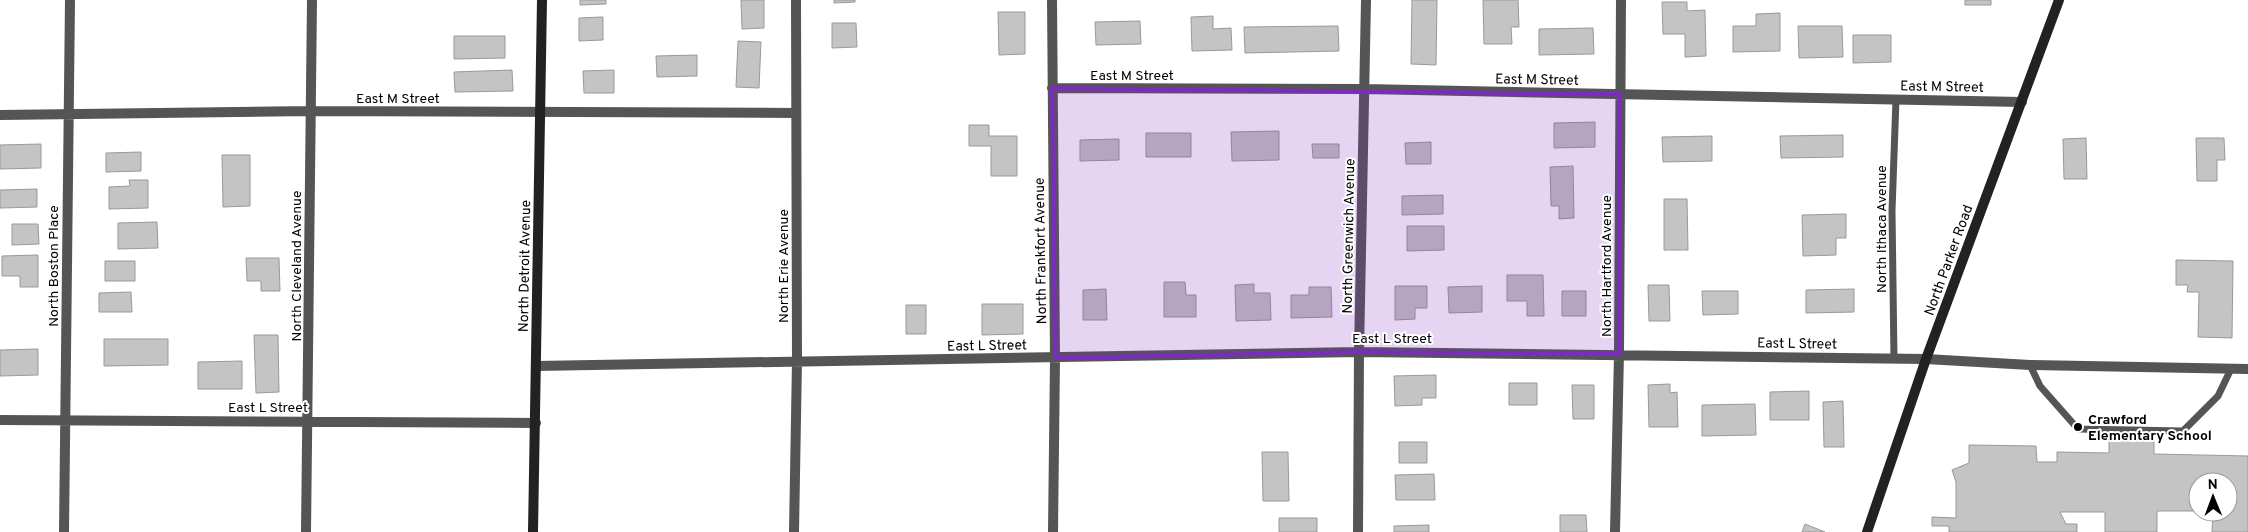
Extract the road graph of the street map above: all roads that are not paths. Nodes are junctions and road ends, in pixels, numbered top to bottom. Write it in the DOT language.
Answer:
graph roads {
  1 [pos="70,0"];
  2 [pos="312,0"];
  3 [pos="542,0"];
  4 [pos="796,0"];
  5 [pos="1052,0"];
  6 [pos="1366,0"];
  7 [pos="1621,0"];
  8 [pos="2059,0"];
  9 [pos="1052,88"];
  10 [pos="1365,89"];
  11 [pos="1620,94"];
  12 [pos="1896,99"];
  13 [pos="2022,102"];
  14 [pos="311,111"];
  15 [pos="540,112"];
  16 [pos="796,113"];
  17 [pos="68,114"];
  18 [pos="0,115"];
  19 [pos="1359,352"];
  20 [pos="1620,354"];
  21 [pos="1054,358"];
  22 [pos="1894,358"];
  23 [pos="1926,359"];
  24 [pos="797,361"];
  25 [pos="2030,365"];
  26 [pos="536,366"];
  27 [pos="2231,369"];
  28 [pos="2248,369"];
  29 [pos="0,420"];
  30 [pos="66,420"];
  31 [pos="308,421"];
  32 [pos="536,422"];
  33 [pos="64,532"];
  34 [pos="306,532"];
  35 [pos="533,532"];
  36 [pos="794,532"];
  37 [pos="1053,532"];
  38 [pos="1358,532"];
  39 [pos="1615,532"];
  40 [pos="1867,532"];
  1 -- 17 [label="street, North Boston Place"];
  2 -- 14 [label="street, North Cleveland Avenue"];
  3 -- 15 [label="street, North Detroit Avenue"];
  4 -- 16 [label="street, North Erie Avenue"];
  5 -- 9 [label="street, North Frankfort Avenue"];
  6 -- 10 [label="street, North Greenwich Avenue"];
  7 -- 11 [label="street, North Hartford Avenue"];
  8 -- 13 [label="street, North Parker Road"];
  9 -- 10 [label="street, East M Street"];
  9 -- 21 [label="street, North Frankfort Avenue"];
  10 -- 11 [label="street, East M Street"];
  10 -- 19 [label="street, North Greenwich Avenue"];
  11 -- 12 [label="street, East M Street"];
  11 -- 20 [label="street, North Hartford Avenue"];
  12 -- 13 [label="street, East M Street"];
  12 -- 22 [label="lane, North Ithaca Avenue"];
  13 -- 23 [label="street, North Parker Road"];
  14 -- 15 [label="street, East M Street"];
  14 -- 17 [label="street, East M Street"];
  14 -- 31 [label="street, North Cleveland Avenue"];
  15 -- 16 [label="street, East M Street"];
  15 -- 26 [label="street, North Detroit Avenue"];
  16 -- 24 [label="street, North Erie Avenue"];
  17 -- 18 [label="street, East M Street"];
  17 -- 30 [label="street, North Boston Place"];
  19 -- 20 [label="street, East L Street"];
  19 -- 21 [label="street, East L Street"];
  19 -- 38 [label="street, North Greenwich Avenue"];
  20 -- 22 [label="street, East L Street"];
  20 -- 39 [label="street, North Hartford Avenue"];
  21 -- 24 [label="street, East L Street"];
  21 -- 37 [label="street, North Frankfort Avenue"];
  22 -- 23 [label="street, East L Street"];
  23 -- 25 [label="street, East L Street"];
  23 -- 40 [label="street, North Parker Road"];
  24 -- 26 [label="street, East L Street"];
  24 -- 36 [label="street, North Erie Avenue"];
  25 -- 27 [label="street, East L Street"];
  25 -- 27 [label="lane"];
  26 -- 32 [label="street, North Detroit Avenue"];
  27 -- 28 [label="street, East L Street"];
  29 -- 30 [label="street, East L Street"];
  30 -- 31 [label="street, East L Street"];
  30 -- 33 [label="street, North Boston Place"];
  31 -- 32 [label="street, East L Street"];
  31 -- 34 [label="street, North Cleveland Avenue"];
  32 -- 35 [label="street, North Detroit Avenue"];
}
